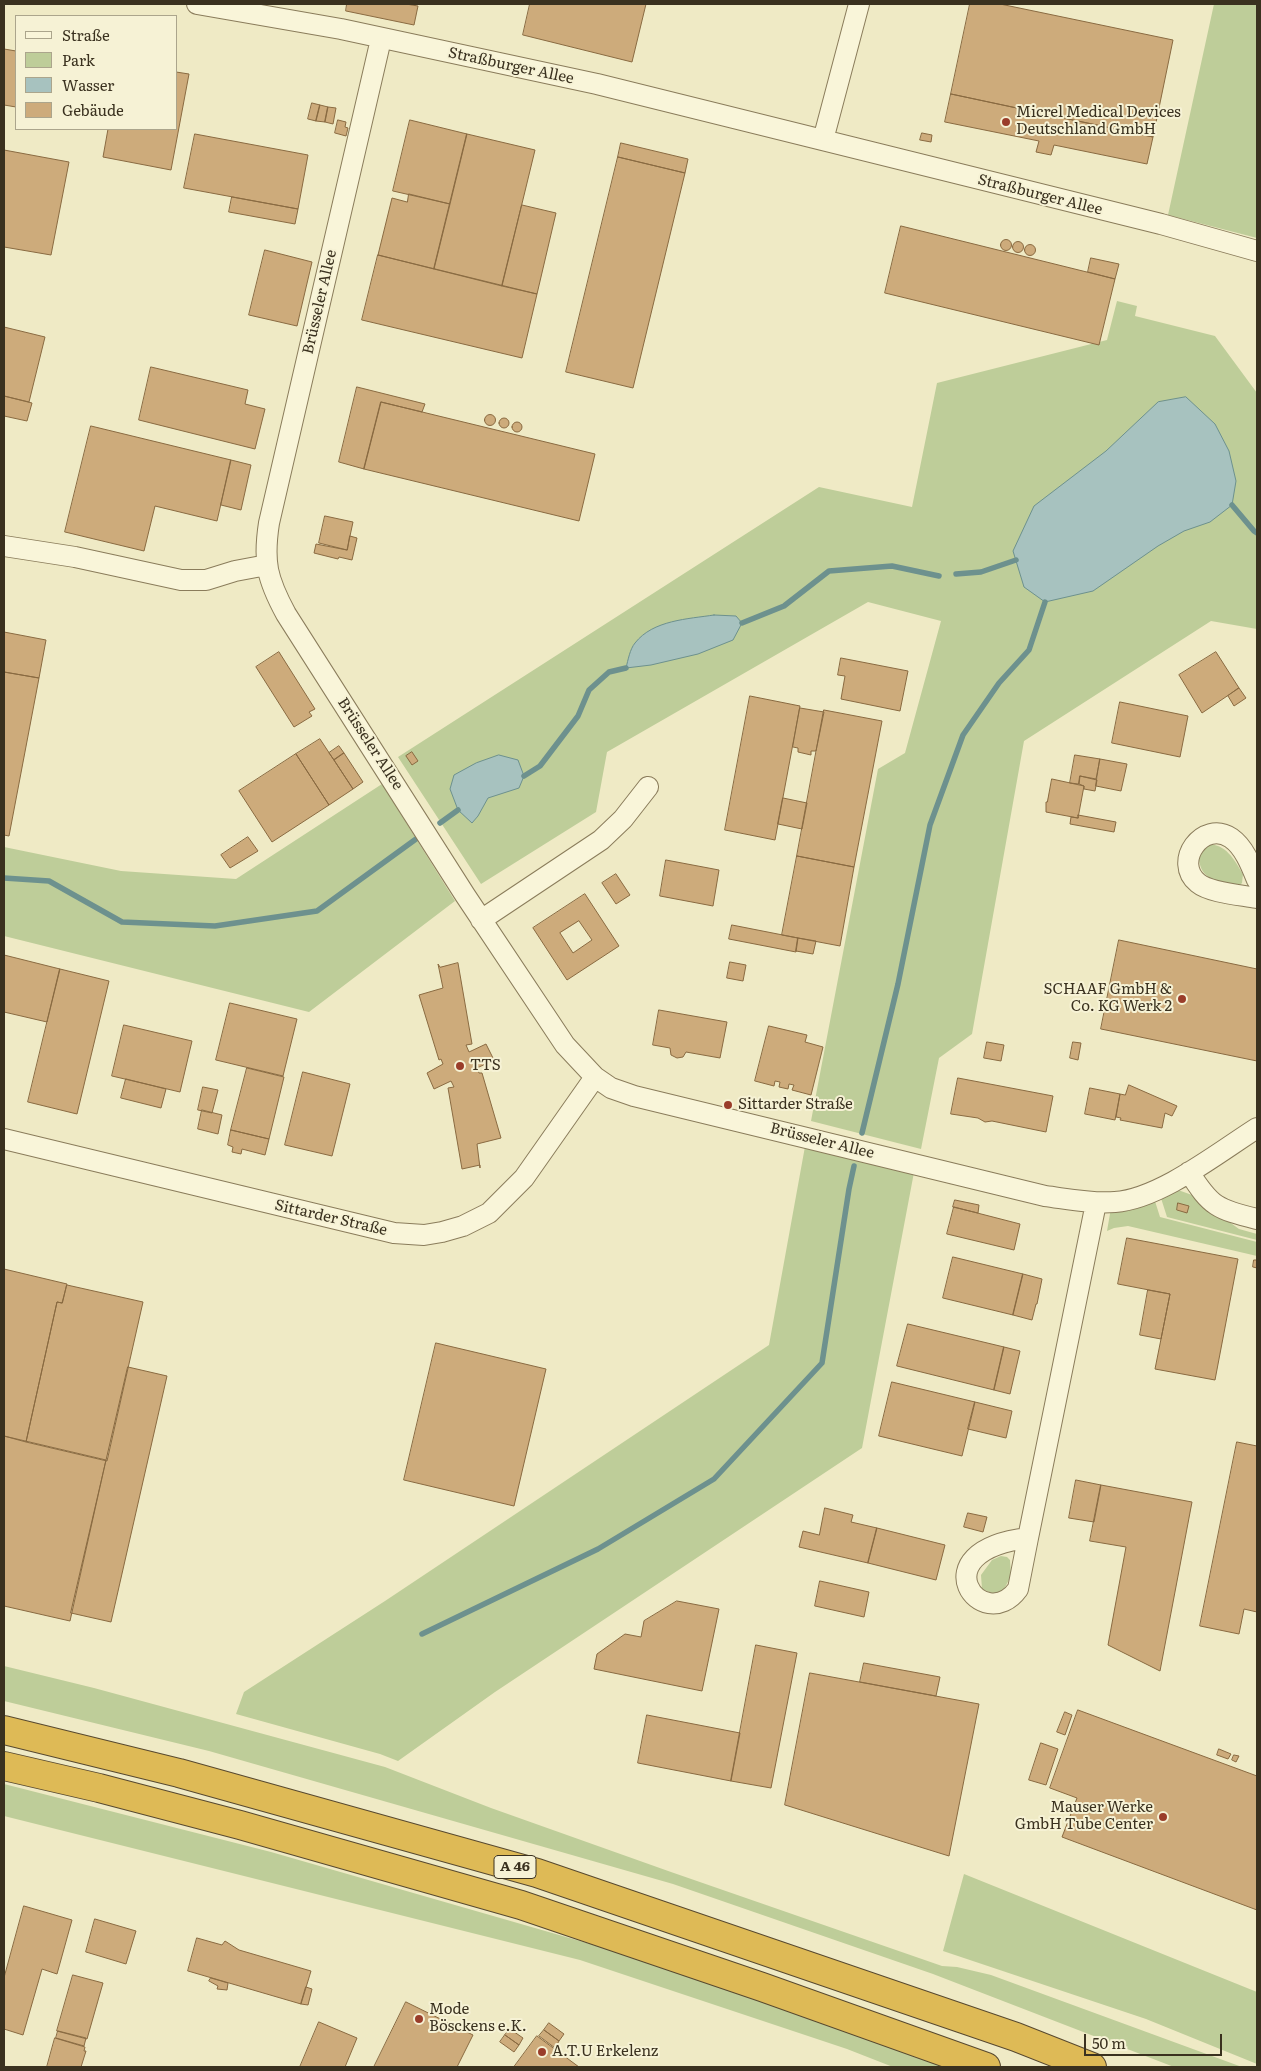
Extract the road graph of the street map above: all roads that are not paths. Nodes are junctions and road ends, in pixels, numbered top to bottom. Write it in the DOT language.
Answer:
graph roads {
  1 [pos="197,4"];
  2 [pos="859,4"];
  3 [pos="381,39"];
  4 [pos="823,140"];
  5 [pos="1257,251"];
  6 [pos="7,551"];
  7 [pos="267,565"];
  8 [pos="648,787"];
  9 [pos="1257,880"];
  10 [pos="1257,898"];
  11 [pos="481,920"];
  12 [pos="594,1077"];
  13 [pos="1257,1128"];
  14 [pos="4,1139"];
  15 [pos="1189,1172"];
  16 [pos="1096,1203"];
  17 [pos="1257,1219"];
  18 [pos="1028,1538"];
  19 [pos="4,1730"];
  20 [pos="4,1766"];
  21 [pos="986,2067"];
  22 [pos="1092,2067"];
  1 -- 3 [label="street, Straßburger Allee"];
  2 -- 4 [label="street"];
  3 -- 4 [label="street, Straßburger Allee"];
  3 -- 7 [label="street, Brüsseler Allee"];
  4 -- 5 [label="street, Straßburger Allee"];
  6 -- 7 [label="street"];
  7 -- 11 [label="street, Brüsseler Allee"];
  8 -- 11 [label="street"];
  9 -- 10 [label="street"];
  11 -- 12 [label="street, Brüsseler Allee"];
  12 -- 14 [label="street, Sittarder Straße"];
  12 -- 16 [label="street, Brüsseler Allee"];
  13 -- 15 [label="street, Brüsseler Allee"];
  15 -- 16 [label="street, Brüsseler Allee"];
  15 -- 17 [label="street"];
  16 -- 18 [label="street"];
  19 -- 22 [label="highway, A 46"];
  20 -- 21 [label="highway, A 46"];
}
